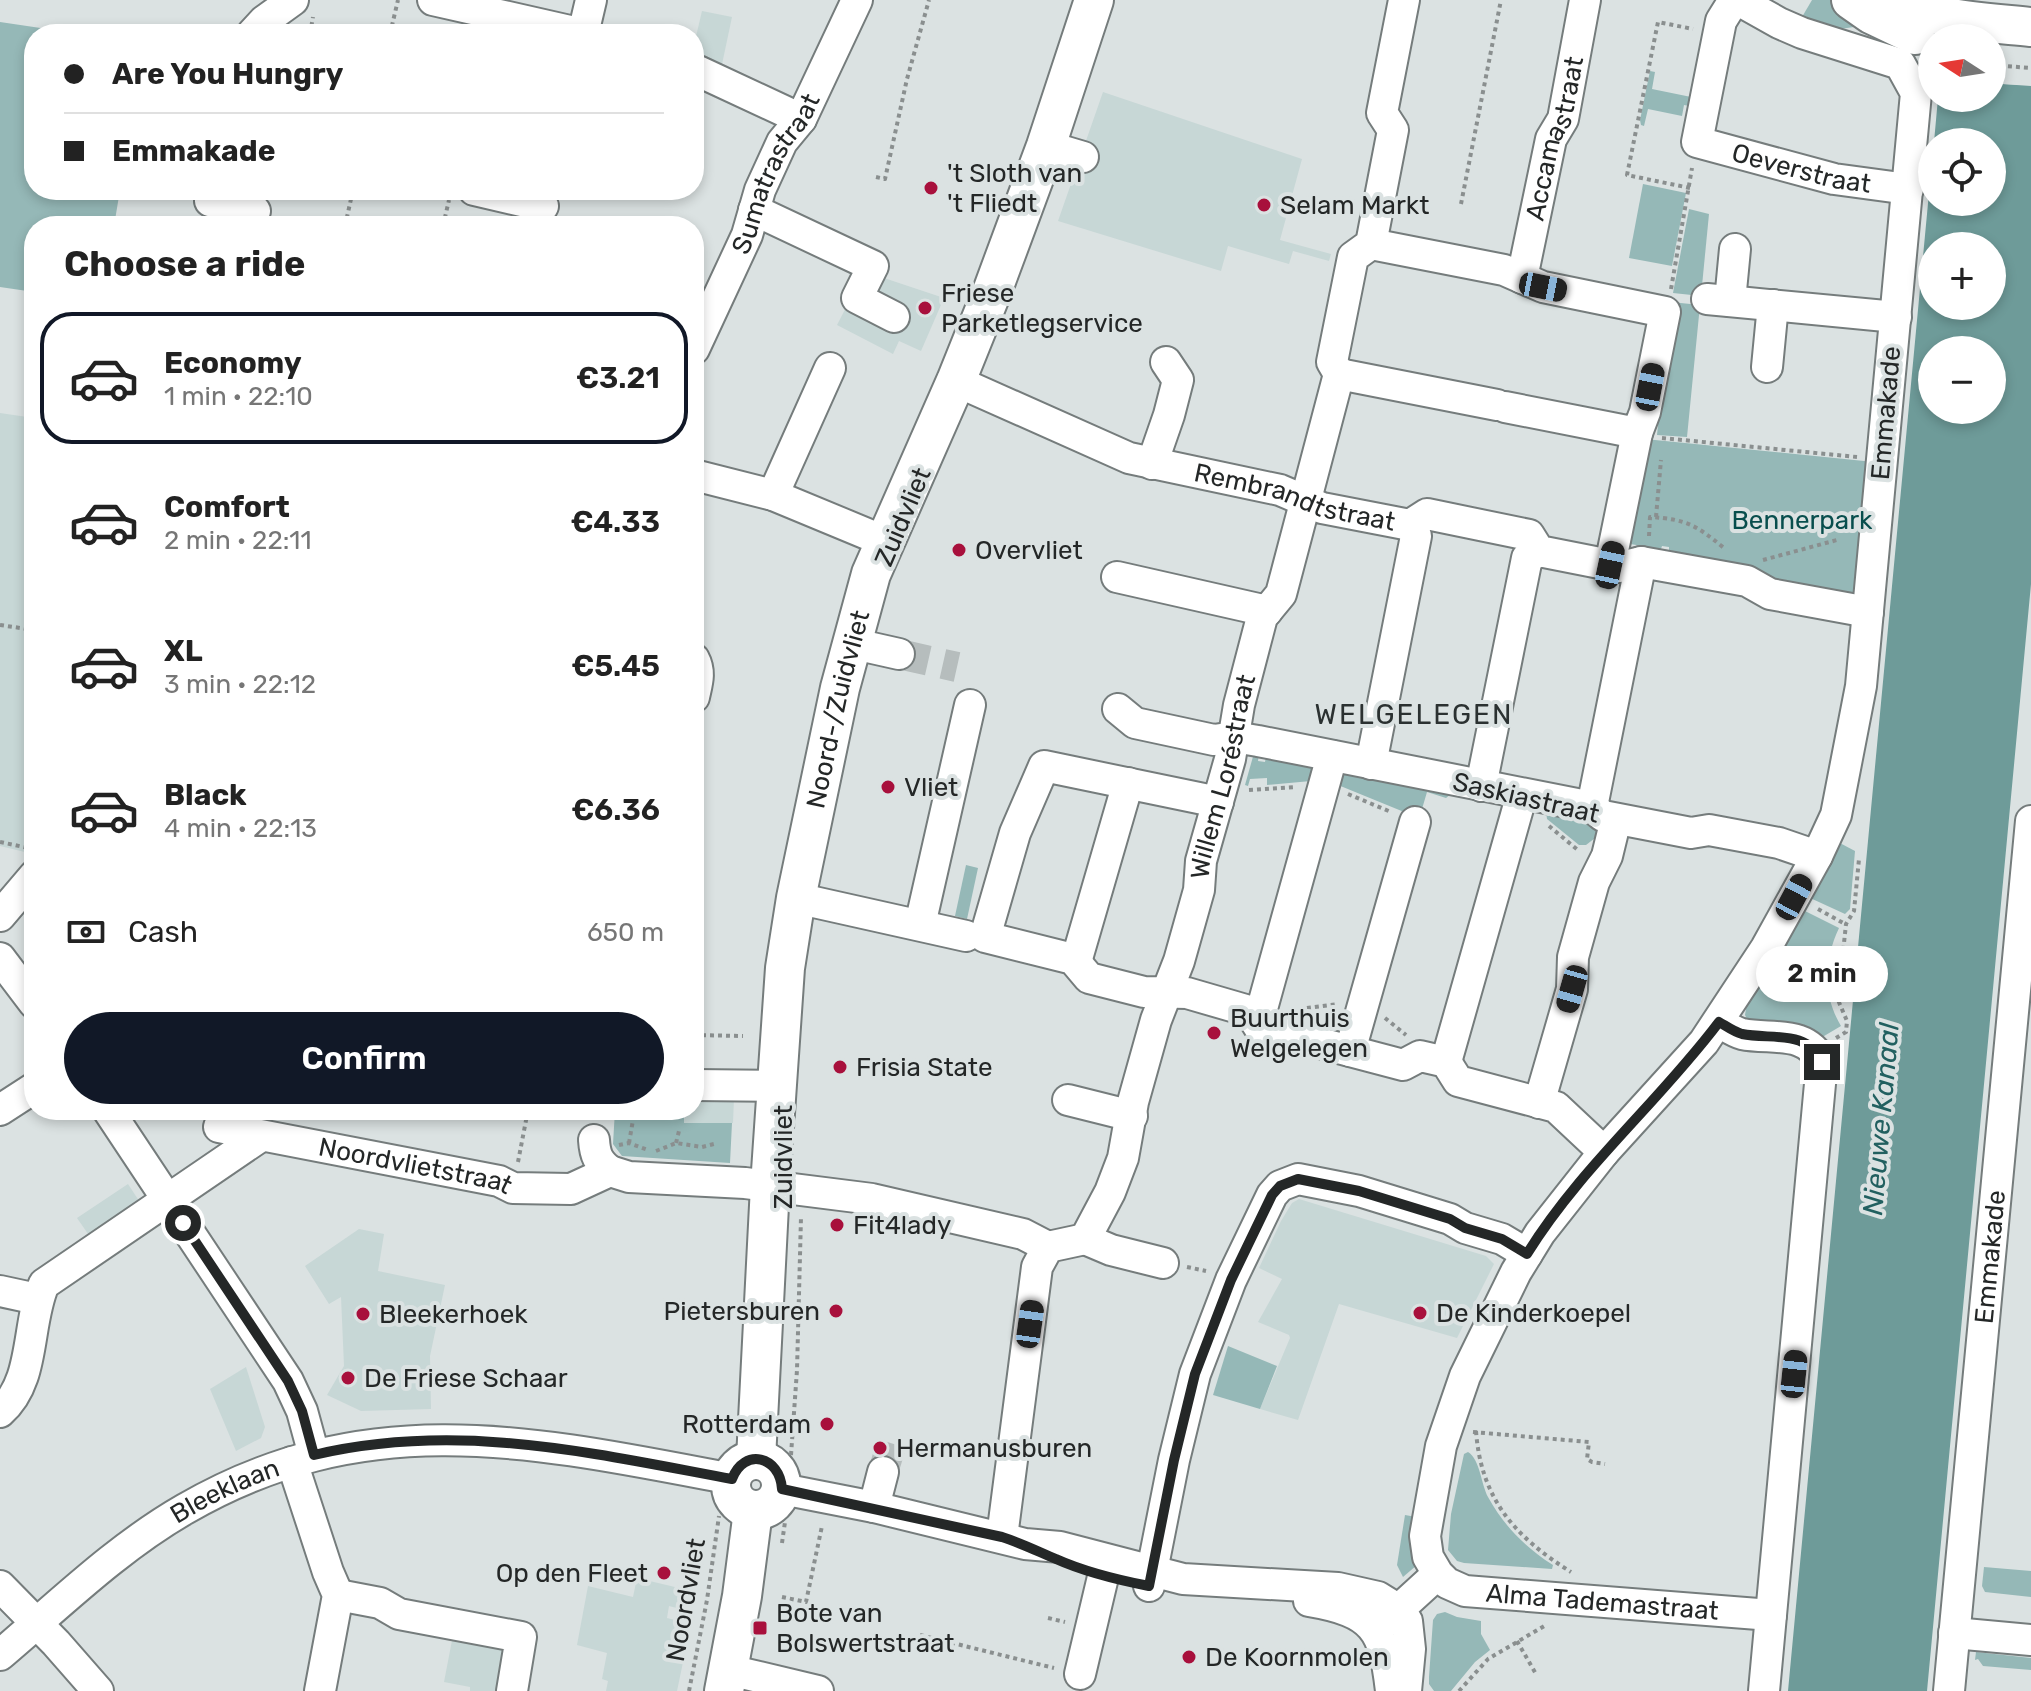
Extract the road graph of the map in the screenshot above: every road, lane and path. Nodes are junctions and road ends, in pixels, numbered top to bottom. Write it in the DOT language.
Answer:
graph roads {
  1 [pos="293,0"];
  2 [pos="398,0"];
  3 [pos="433,0"];
  4 [pos="591,0"];
  5 [pos="857,0"];
  6 [pos="929,0"];
  7 [pos="1094,0"];
  8 [pos="1404,0"];
  9 [pos="1501,0"];
  10 [pos="1585,0"];
  11 [pos="1736,0"];
  12 [pos="1892,13"];
  13 [pos="261,24"];
  14 [pos="392,24"];
  15 [pos="539,24"];
  16 [pos="585,24"];
  17 [pos="1934,24"];
  18 [pos="1841,25"];
  19 [pos="2031,27"];
  20 [pos="2006,28"];
  21 [pos="1719,34"];
  22 [pos="2006,48"];
  23 [pos="2031,51"];
  24 [pos="1651,60"];
  25 [pos="1658,61"];
  26 [pos="2006,66"];
  27 [pos="2031,68"];
  28 [pos="704,74"];
  29 [pos="801,119"];
  30 [pos="1636,133"];
  31 [pos="1643,135"];
  32 [pos="1697,142"];
  33 [pos="1046,146"];
  34 [pos="1083,157"];
  35 [pos="876,177"];
  36 [pos="1690,188"];
  37 [pos="1908,189"];
  38 [pos="515,200"];
  39 [pos="1461,204"];
  40 [pos="209,206"];
  41 [pos="543,207"];
  42 [pos="754,210"];
  43 [pos="255,211"];
  44 [pos="1371,244"];
  45 [pos="1735,249"];
  46 [pos="1522,278"];
  47 [pos="1773,305"];
  48 [pos="1665,312"];
  49 [pos="894,317"];
  50 [pos="1896,317"];
  51 [pos="704,327"];
  52 [pos="1166,362"];
  53 [pos="1767,367"];
  54 [pos="830,368"];
  55 [pos="1339,374"];
  56 [pos="956,381"];
  57 [pos="1649,436"];
  58 [pos="1863,458"];
  59 [pos="1152,464"];
  60 [pos="704,478"];
  61 [pos="773,495"];
  62 [pos="1306,501"];
  63 [pos="1656,517"];
  64 [pos="1410,525"];
  65 [pos="1837,540"];
  66 [pos="884,541"];
  67 [pos="1726,550"];
  68 [pos="1539,551"];
  69 [pos="1754,560"];
  70 [pos="1641,562"];
  71 [pos="1610,565"];
  72 [pos="1117,577"];
  73 [pos="1267,611"];
  74 [pos="1868,612"];
  75 [pos="0,625"];
  76 [pos="24,629"];
  77 [pos="850,643"];
  78 [pos="899,654"];
  79 [pos="970,705"];
  80 [pos="1118,709"];
  81 [pos="1234,737"];
  82 [pos="1332,756"];
  83 [pos="1371,764"];
  84 [pos="1128,783"];
  85 [pos="1481,786"];
  86 [pos="1522,794"];
  87 [pos="1218,802"];
  88 [pos="1604,813"];
  89 [pos="2031,821"];
  90 [pos="1415,822"];
  91 [pos="0,842"];
  92 [pos="1817,856"];
  93 [pos="24,857"];
  94 [pos="1859,859"];
  95 [pos="24,877"];
  96 [pos="796,898"];
  97 [pos="1805,903"];
  98 [pos="2027,910"];
  99 [pos="0,916"];
  100 [pos="1846,924"];
  101 [pos="920,925"];
  102 [pos="975,936"];
  103 [pos="0,958"];
  104 [pos="1073,959"];
  105 [pos="24,990"];
  106 [pos="1169,993"];
  107 [pos="1253,1018"];
  108 [pos="1719,1022"];
  109 [pos="704,1035"];
  110 [pos="743,1036"];
  111 [pos="1350,1051"];
  112 [pos="1815,1051"];
  113 [pos="1446,1062"];
  114 [pos="704,1085"];
  115 [pos="776,1086"];
  116 [pos="24,1094"];
  117 [pos="1068,1100"];
  118 [pos="1539,1103"];
  119 [pos="0,1110"];
  120 [pos="1132,1116"];
  121 [pos="115,1120"];
  122 [pos="526,1120"];
  123 [pos="633,1120"];
  124 [pos="219,1127"];
  125 [pos="679,1131"];
  126 [pos="261,1136"];
  127 [pos="629,1143"];
  128 [pos="676,1143"];
  129 [pos="714,1144"];
  130 [pos="1604,1152"];
  131 [pos="606,1153"];
  132 [pos="513,1188"];
  133 [pos="786,1188"];
  134 [pos="168,1200"];
  135 [pos="1085,1239"];
  136 [pos="1048,1247"];
  137 [pos="1527,1254"];
  138 [pos="1163,1263"];
  139 [pos="1231,1280"];
  140 [pos="0,1291"];
  141 [pos="37,1299"];
  142 [pos="0,1412"];
  143 [pos="1475,1418"];
  144 [pos="1467,1432"];
  145 [pos="1476,1432"];
  146 [pos="303,1459"];
  147 [pos="1605,1464"];
  148 [pos="883,1472"];
  149 [pos="755,1485"];
  150 [pos="874,1507"];
  151 [pos="822,1526"];
  152 [pos="1014,1541"];
  153 [pos="1106,1567"];
  154 [pos="1578,1576"];
  155 [pos="1434,1577"];
  156 [pos="1150,1579"];
  157 [pos="0,1586"];
  158 [pos="338,1595"];
  159 [pos="782,1597"];
  160 [pos="1399,1610"];
  161 [pos="1771,1615"];
  162 [pos="1555,1620"];
  163 [pos="37,1624"];
  164 [pos="1376,1630"];
  165 [pos="1954,1633"];
  166 [pos="920,1635"];
  167 [pos="2031,1640"];
  168 [pos="1517,1641"];
  169 [pos="0,1655"];
  170 [pos="1037,1664"];
  171 [pos="1080,1674"];
  172 [pos="1536,1674"];
  173 [pos="726,1680"];
  174 [pos="98,1691"];
  175 [pos="320,1691"];
  176 [pos="512,1691"];
  177 [pos="689,1691"];
  178 [pos="818,1691"];
  179 [pos="1391,1691"];
  180 [pos="1406,1691"];
  181 [pos="1459,1691"];
  182 [pos="1764,1691"];
  183 [pos="1949,1691"];
  1 -- 13 [label="street"];
  2 -- 14 [label="path"];
  3 -- 15 [label="street"];
  4 -- 16 [label="street"];
  5 -- 29 [label="street, Sumatrastraat"];
  6 -- 35 [label="path"];
  7 -- 33 [label="main road, Noord-/Zuidvliet"];
  8 -- 44 [label="street, Willem Loréstraat"];
  9 -- 39 [label="path"];
  10 -- 46 [label="street, Accamastraat"];
  11 -- 18 [label="street"];
  11 -- 21 [label="street"];
  12 -- 17 [label="main road"];
  12 -- 18 [label="main road"];
  18 -- 37 [label="street, Emmakade"];
  19 -- 20 [label="main road"];
  21 -- 24 [label="path"];
  21 -- 32 [label="street"];
  22 -- 23 [label="main road"];
  24 -- 25 [label="path"];
  24 -- 30 [label="path"];
  26 -- 27 [label="path"];
  28 -- 29 [label="street"];
  29 -- 42 [label="street, Sumatrastraat"];
  30 -- 31 [label="path"];
  30 -- 36 [label="path"];
  32 -- 36 [label="path"];
  32 -- 37 [label="street, Oeverstraat"];
  33 -- 34 [label="street"];
  33 -- 56 [label="main road, Noord-/Zuidvliet"];
  36 -- 48 [label="path"];
  37 -- 50 [label="street, Emmakade"];
  38 -- 41 [label="street"];
  40 -- 43 [label="street"];
  42 -- 49 [label="street"];
  42 -- 51 [label="street, Sumatrastraat"];
  44 -- 46 [label="street"];
  44 -- 55 [label="street, Willem Loréstraat"];
  45 -- 47 [label="street"];
  46 -- 48 [label="street"];
  47 -- 50 [label="street"];
  47 -- 53 [label="street"];
  48 -- 57 [label="street"];
  50 -- 74 [label="street, Emmakade"];
  52 -- 59 [label="street"];
  54 -- 61 [label="street"];
  55 -- 57 [label="street"];
  55 -- 62 [label="street, Willem Loréstraat"];
  56 -- 59 [label="street, Rembrandtstraat"];
  56 -- 66 [label="main road, Noord-/Zuidvliet"];
  57 -- 58 [label="path"];
  57 -- 63 [label="path"];
  57 -- 71 [label="street"];
  59 -- 62 [label="street, Rembrandtstraat"];
  60 -- 61 [label="street"];
  61 -- 66 [label="street"];
  62 -- 64 [label="street, Rembrandtstraat"];
  62 -- 73 [label="street, Willem Loréstraat"];
  63 -- 67 [label="path"];
  63 -- 70 [label="path"];
  64 -- 68 [label="street, Rembrandtstraat"];
  64 -- 83 [label="street"];
  65 -- 69 [label="path"];
  66 -- 77 [label="main road, Noord-/Zuidvliet"];
  68 -- 71 [label="street, Rembrandtstraat"];
  68 -- 85 [label="street"];
  70 -- 71 [label="street, Rembrandtstraat"];
  70 -- 74 [label="street, Rembrandtstraat"];
  70 -- 88 [label="street"];
  72 -- 73 [label="street"];
  73 -- 81 [label="street, Willem Loréstraat"];
  74 -- 92 [label="street, Emmakade"];
  75 -- 76 [label="path"];
  77 -- 78 [label="street"];
  77 -- 96 [label="main road, Noord-/Zuidvliet"];
  79 -- 101 [label="street"];
  80 -- 81 [label="street, Saskiastraat"];
  81 -- 82 [label="street, Saskiastraat"];
  81 -- 87 [label="street, Willem Loréstraat"];
  82 -- 83 [label="street, Saskiastraat"];
  82 -- 107 [label="street"];
  83 -- 85 [label="street, Saskiastraat"];
  84 -- 87 [label="street"];
  84 -- 102 [label="street"];
  84 -- 104 [label="street"];
  85 -- 86 [label="street, Saskiastraat"];
  86 -- 88 [label="street, Saskiastraat"];
  86 -- 113 [label="street"];
  87 -- 106 [label="street, Willem Loréstraat"];
  88 -- 92 [label="street, Saskiastraat"];
  88 -- 118 [label="street"];
  89 -- 98 [label="street, Emmakade"];
  90 -- 111 [label="street"];
  91 -- 93 [label="path"];
  92 -- 108 [label="street, Emmakade"];
  94 -- 100 [label="path"];
  95 -- 99 [label="street"];
  96 -- 101 [label="street"];
  96 -- 115 [label="main road, Noord-/Zuidvliet"];
  97 -- 100 [label="path"];
  98 -- 165 [label="street, Emmakade"];
  100 -- 112 [label="path"];
  101 -- 102 [label="street"];
  102 -- 104 [label="street"];
  103 -- 105 [label="street"];
  104 -- 106 [label="street"];
  106 -- 107 [label="street"];
  106 -- 120 [label="street, Willem Loréstraat"];
  107 -- 111 [label="street"];
  108 -- 112 [label="street"];
  108 -- 130 [label="street, Emmakade"];
  109 -- 110 [label="path"];
  111 -- 113 [label="street"];
  112 -- 161 [label="street"];
  113 -- 118 [label="street"];
  114 -- 115 [label="street"];
  115 -- 133 [label="main road, Noord-/Zuidvliet"];
  116 -- 119 [label="street"];
  117 -- 120 [label="street"];
  118 -- 130 [label="street"];
  120 -- 135 [label="street, Willem Loréstraat"];
  121 -- 134 [label="street"];
  122 -- 132 [label="path"];
  123 -- 127 [label="path"];
  124 -- 126 [label="street, Noordvlietstraat"];
  125 -- 128 [label="path"];
  126 -- 132 [label="street, Noordvlietstraat"];
  126 -- 134 [label="street"];
  127 -- 128 [label="path"];
  127 -- 131 [label="path"];
  128 -- 129 [label="path"];
  130 -- 137 [label="street, Emmakade"];
  131 -- 132 [label="street, Noordvlietstraat"];
  131 -- 133 [label="street"];
  133 -- 136 [label="street"];
  133 -- 149 [label="main road, Noord-/Zuidvliet"];
  133 -- 149 [label="path, Zuidvliet"];
  134 -- 141 [label="street"];
  134 -- 146 [label="street"];
  135 -- 136 [label="street"];
  135 -- 138 [label="street"];
  136 -- 152 [label="street"];
  137 -- 139 [label="street"];
  137 -- 155 [label="street, Emmakade"];
  138 -- 139 [label="path"];
  139 -- 156 [label="street"];
  140 -- 141 [label="street"];
  141 -- 142 [label="street"];
  143 -- 145 [label="path"];
  144 -- 145 [label="path"];
  145 -- 147 [label="path"];
  145 -- 154 [label="path"];
  146 -- 149 [label="street, Bleeklaan"];
  146 -- 158 [label="street"];
  146 -- 163 [label="street, Bleeklaan"];
  148 -- 150 [label="street"];
  149 -- 150 [label="street"];
  149 -- 173 [label="main road, Noord-/Zuidvliet"];
  149 -- 177 [label="path, Noordvliet"];
  150 -- 152 [label="street"];
  151 -- 159 [label="path"];
  152 -- 153 [label="street"];
  153 -- 156 [label="street"];
  153 -- 171 [label="street"];
  155 -- 160 [label="street"];
  155 -- 161 [label="street, Alma Tademastraat"];
  156 -- 160 [label="street"];
  156 -- 164 [label="street"];
  157 -- 163 [label="street"];
  158 -- 175 [label="street"];
  158 -- 176 [label="street"];
  160 -- 164 [label="street"];
  160 -- 180 [label="street"];
  161 -- 182 [label="street"];
  162 -- 168 [label="path"];
  163 -- 169 [label="street, Bleeklaan"];
  163 -- 174 [label="street"];
  164 -- 179 [label="street"];
  165 -- 167 [label="street"];
  165 -- 183 [label="street, Emmakade"];
  166 -- 170 [label="path"];
  168 -- 172 [label="path"];
  168 -- 181 [label="path"];
  173 -- 178 [label="street"];
}
